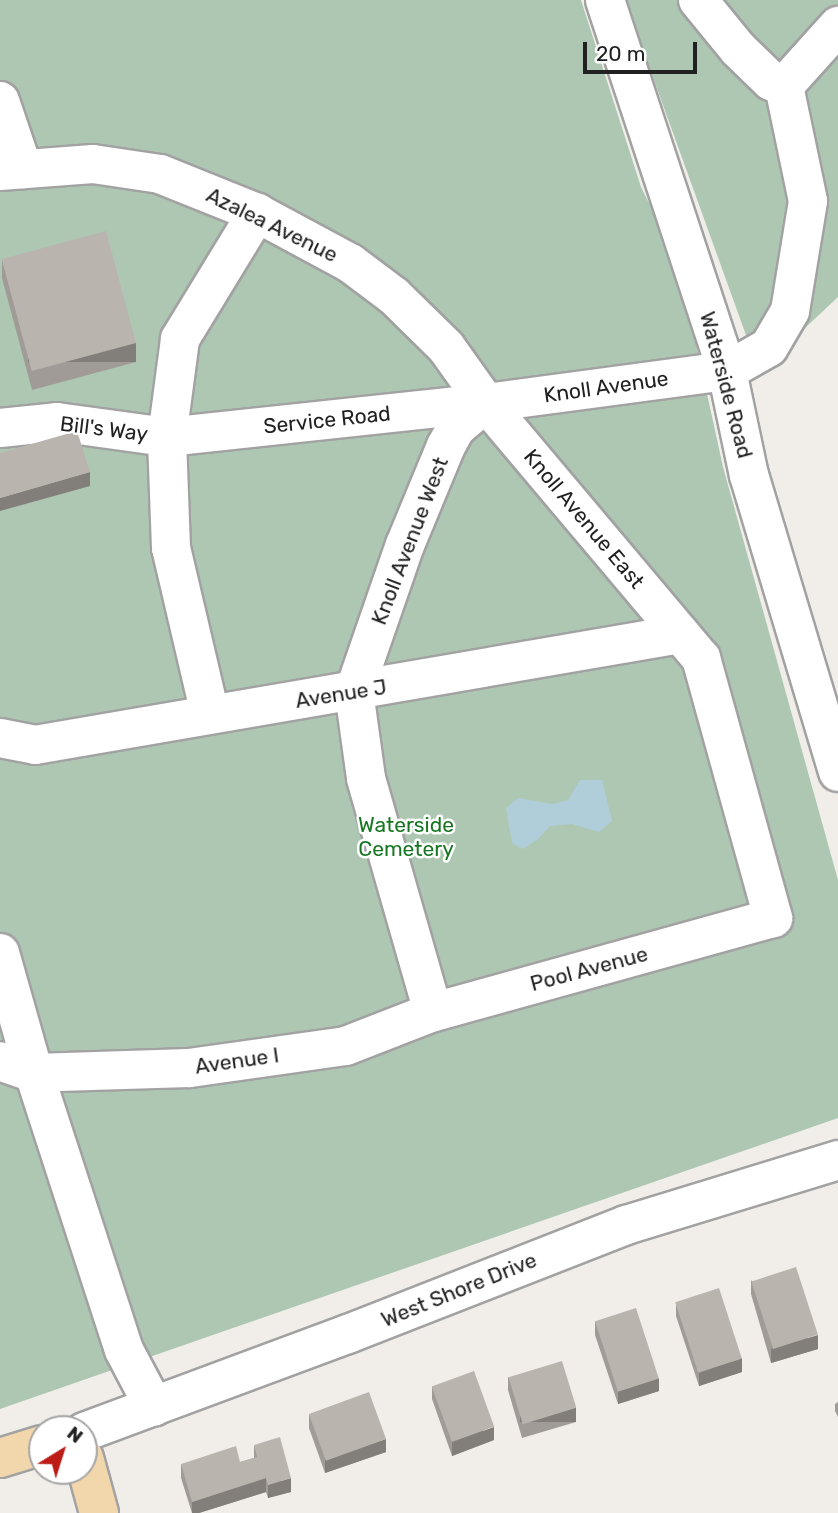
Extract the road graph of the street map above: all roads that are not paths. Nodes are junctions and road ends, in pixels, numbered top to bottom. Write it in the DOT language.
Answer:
graph roads {
  1 [pos="605,0"];
  2 [pos="698,0"];
  3 [pos="838,26"];
  4 [pos="784,86"];
  5 [pos="0,101"];
  6 [pos="11,170"];
  7 [pos="257,213"];
  8 [pos="727,371"];
  9 [pos="486,403"];
  10 [pos="0,428"];
  11 [pos="167,437"];
  12 [pos="681,634"];
  13 [pos="354,692"];
  14 [pos="210,714"];
  15 [pos="0,738"];
  16 [pos="838,772"];
  17 [pos="0,953"];
  18 [pos="433,1012"];
  19 [pos="17,1067"];
  20 [pos="838,1160"];
  21 [pos="154,1407"];
  22 [pos="98,1427"];
  23 [pos="28,1449"];
  24 [pos="0,1458"];
  25 [pos="91,1485"];
  26 [pos="99,1513"];
  1 -- 8 [label="street, Waterside Road"];
  2 -- 4 [label="street"];
  3 -- 4 [label="street"];
  4 -- 8 [label="street"];
  5 -- 6 [label="street"];
  6 -- 7 [label="street, Azalea Avenue"];
  7 -- 9 [label="street, Azalea Avenue"];
  7 -- 11 [label="street"];
  8 -- 9 [label="street, Knoll Avenue"];
  8 -- 16 [label="street, Waterside Road"];
  9 -- 11 [label="street, Service Road"];
  9 -- 12 [label="street, Knoll Avenue East"];
  9 -- 13 [label="street, Knoll Avenue West"];
  10 -- 11 [label="street, Bill's Way"];
  11 -- 14 [label="street"];
  12 -- 13 [label="street, Avenue J"];
  12 -- 18 [label="street, Pool Avenue"];
  13 -- 14 [label="street, Avenue J"];
  13 -- 18 [label="street"];
  14 -- 15 [label="street, Avenue J"];
  17 -- 19 [label="street"];
  18 -- 19 [label="street, Avenue I"];
  19 -- 21 [label="street"];
  20 -- 21 [label="street, West Shore Drive"];
  21 -- 22 [label="street, West Shore Drive"];
  23 -- 24 [label="main road"];
  25 -- 26 [label="main road"];
}
